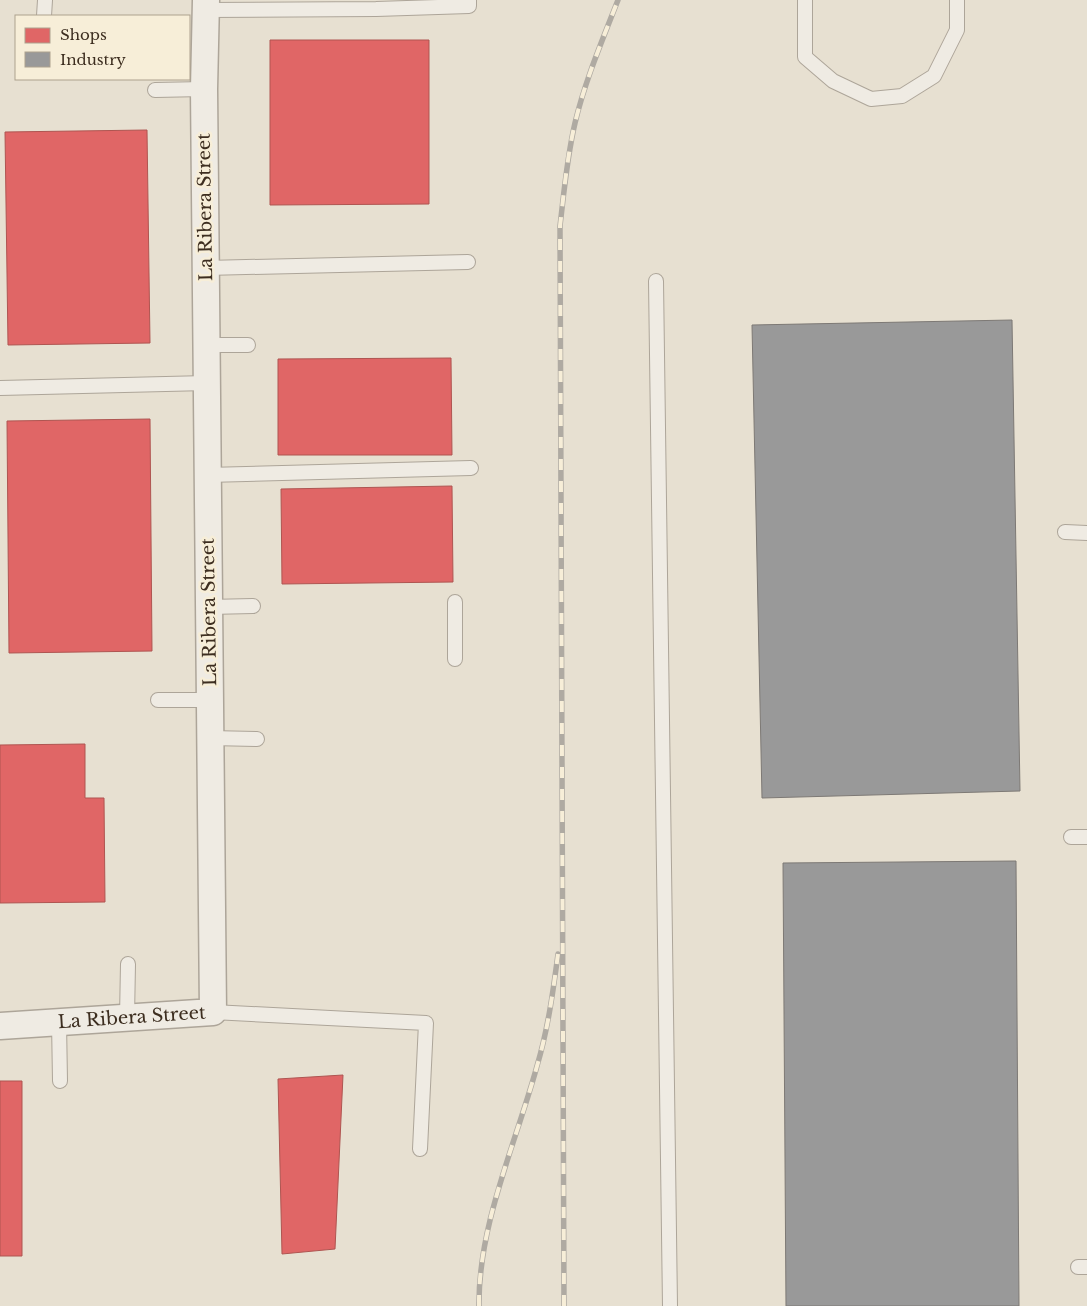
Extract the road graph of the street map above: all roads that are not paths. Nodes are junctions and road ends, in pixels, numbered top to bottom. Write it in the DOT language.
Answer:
graph roads {
  1 [pos="44,0"];
  2 [pos="469,0"];
  3 [pos="805,0"];
  4 [pos="957,0"];
  5 [pos="201,12"];
  6 [pos="44,15"];
  7 [pos="204,89"];
  8 [pos="155,90"];
  9 [pos="468,262"];
  10 [pos="206,268"];
  11 [pos="656,281"];
  12 [pos="248,344"];
  13 [pos="206,346"];
  14 [pos="207,383"];
  15 [pos="0,388"];
  16 [pos="471,468"];
  17 [pos="208,475"];
  18 [pos="1065,532"];
  19 [pos="1087,533"];
  20 [pos="455,602"];
  21 [pos="253,606"];
  22 [pos="209,607"];
  23 [pos="456,659"];
  24 [pos="158,700"];
  25 [pos="210,700"];
  26 [pos="210,738"];
  27 [pos="257,739"];
  28 [pos="1071,837"];
  29 [pos="1087,837"];
  30 [pos="128,964"];
  31 [pos="213,1012"];
  32 [pos="127,1017"];
  33 [pos="59,1022"];
  34 [pos="0,1026"];
  35 [pos="60,1081"];
  36 [pos="420,1149"];
  37 [pos="670,1306"];
  1 -- 6 [label="lane"];
  2 -- 5 [label="lane"];
  3 -- 4 [label="lane"];
  5 -- 7 [label="street, La Ribera Street"];
  7 -- 8 [label="lane"];
  7 -- 10 [label="street, La Ribera Street"];
  9 -- 10 [label="lane"];
  10 -- 13 [label="street, La Ribera Street"];
  11 -- 37 [label="lane"];
  12 -- 13 [label="lane"];
  13 -- 14 [label="street, La Ribera Street"];
  14 -- 15 [label="lane"];
  14 -- 17 [label="street, La Ribera Street"];
  16 -- 17 [label="lane"];
  17 -- 22 [label="street, La Ribera Street"];
  18 -- 19 [label="lane"];
  20 -- 23 [label="lane"];
  21 -- 22 [label="lane"];
  22 -- 25 [label="street, La Ribera Street"];
  24 -- 25 [label="lane"];
  25 -- 26 [label="street, La Ribera Street"];
  26 -- 27 [label="lane"];
  26 -- 31 [label="street, La Ribera Street"];
  28 -- 29 [label="lane"];
  30 -- 32 [label="lane"];
  31 -- 32 [label="street, La Ribera Street"];
  31 -- 36 [label="lane"];
  32 -- 33 [label="street, La Ribera Street"];
  33 -- 34 [label="street, La Ribera Street"];
  33 -- 35 [label="lane"];
}
